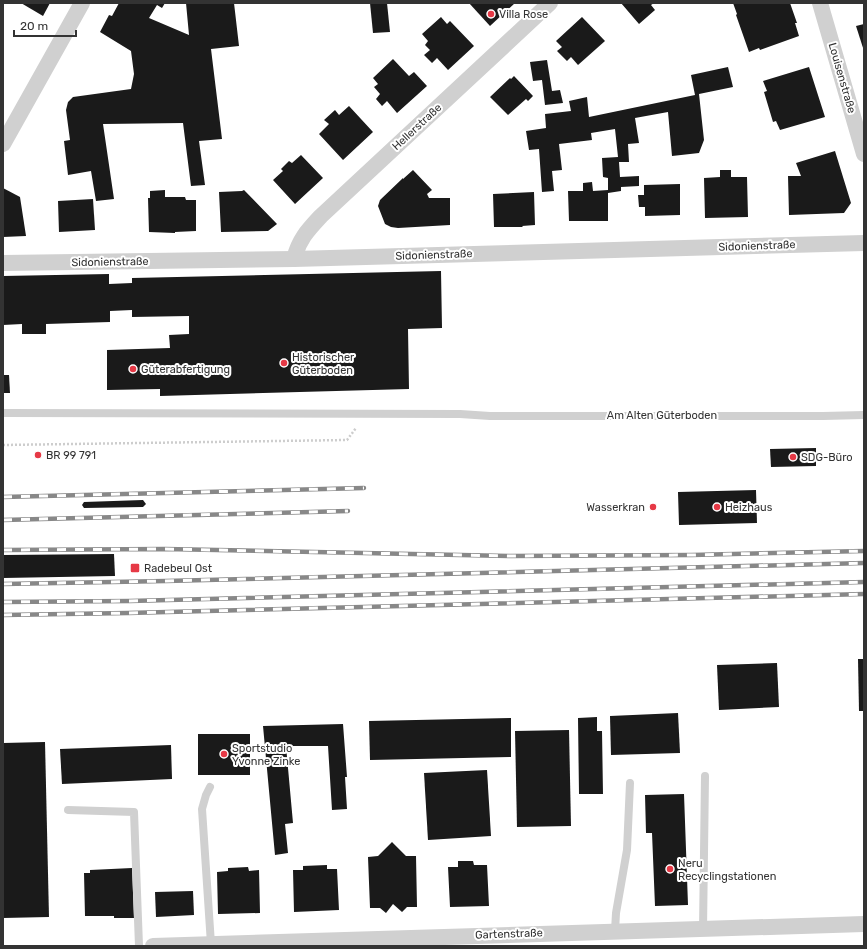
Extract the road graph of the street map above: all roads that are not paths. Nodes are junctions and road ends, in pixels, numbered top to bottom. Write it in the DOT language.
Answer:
graph roads {
  1 [pos="82,3"];
  2 [pos="550,3"];
  3 [pos="820,3"];
  4 [pos="3,144"];
  5 [pos="864,154"];
  6 [pos="864,243"];
  7 [pos="294,259"];
  8 [pos="3,263"];
  9 [pos="3,413"];
  10 [pos="864,415"];
  11 [pos="706,776"];
  12 [pos="630,783"];
  13 [pos="210,787"];
  14 [pos="68,810"];
  15 [pos="864,924"];
  16 [pos="703,930"];
  17 [pos="615,931"];
  18 [pos="459,941"];
  19 [pos="363,943"];
  20 [pos="211,944"];
  21 [pos="139,946"];
  22 [pos="153,946"];
  1 -- 4 [label="street"];
  2 -- 7 [label="street, Hellerstraße"];
  3 -- 5 [label="street, Louisenstraße"];
  6 -- 7 [label="street, Sidonienstraße"];
  7 -- 8 [label="street, Sidonienstraße"];
  9 -- 10 [label="lane, Am Alten Güterboden"];
  11 -- 16 [label="lane"];
  12 -- 17 [label="lane"];
  13 -- 20 [label="lane"];
  14 -- 21 [label="lane"];
  15 -- 16 [label="street, Gartenstraße"];
  16 -- 17 [label="street, Gartenstraße"];
  17 -- 18 [label="street, Gartenstraße"];
  18 -- 19 [label="street, Gartenstraße"];
  19 -- 20 [label="street, Gartenstraße"];
  20 -- 22 [label="street, Gartenstraße"];
}
